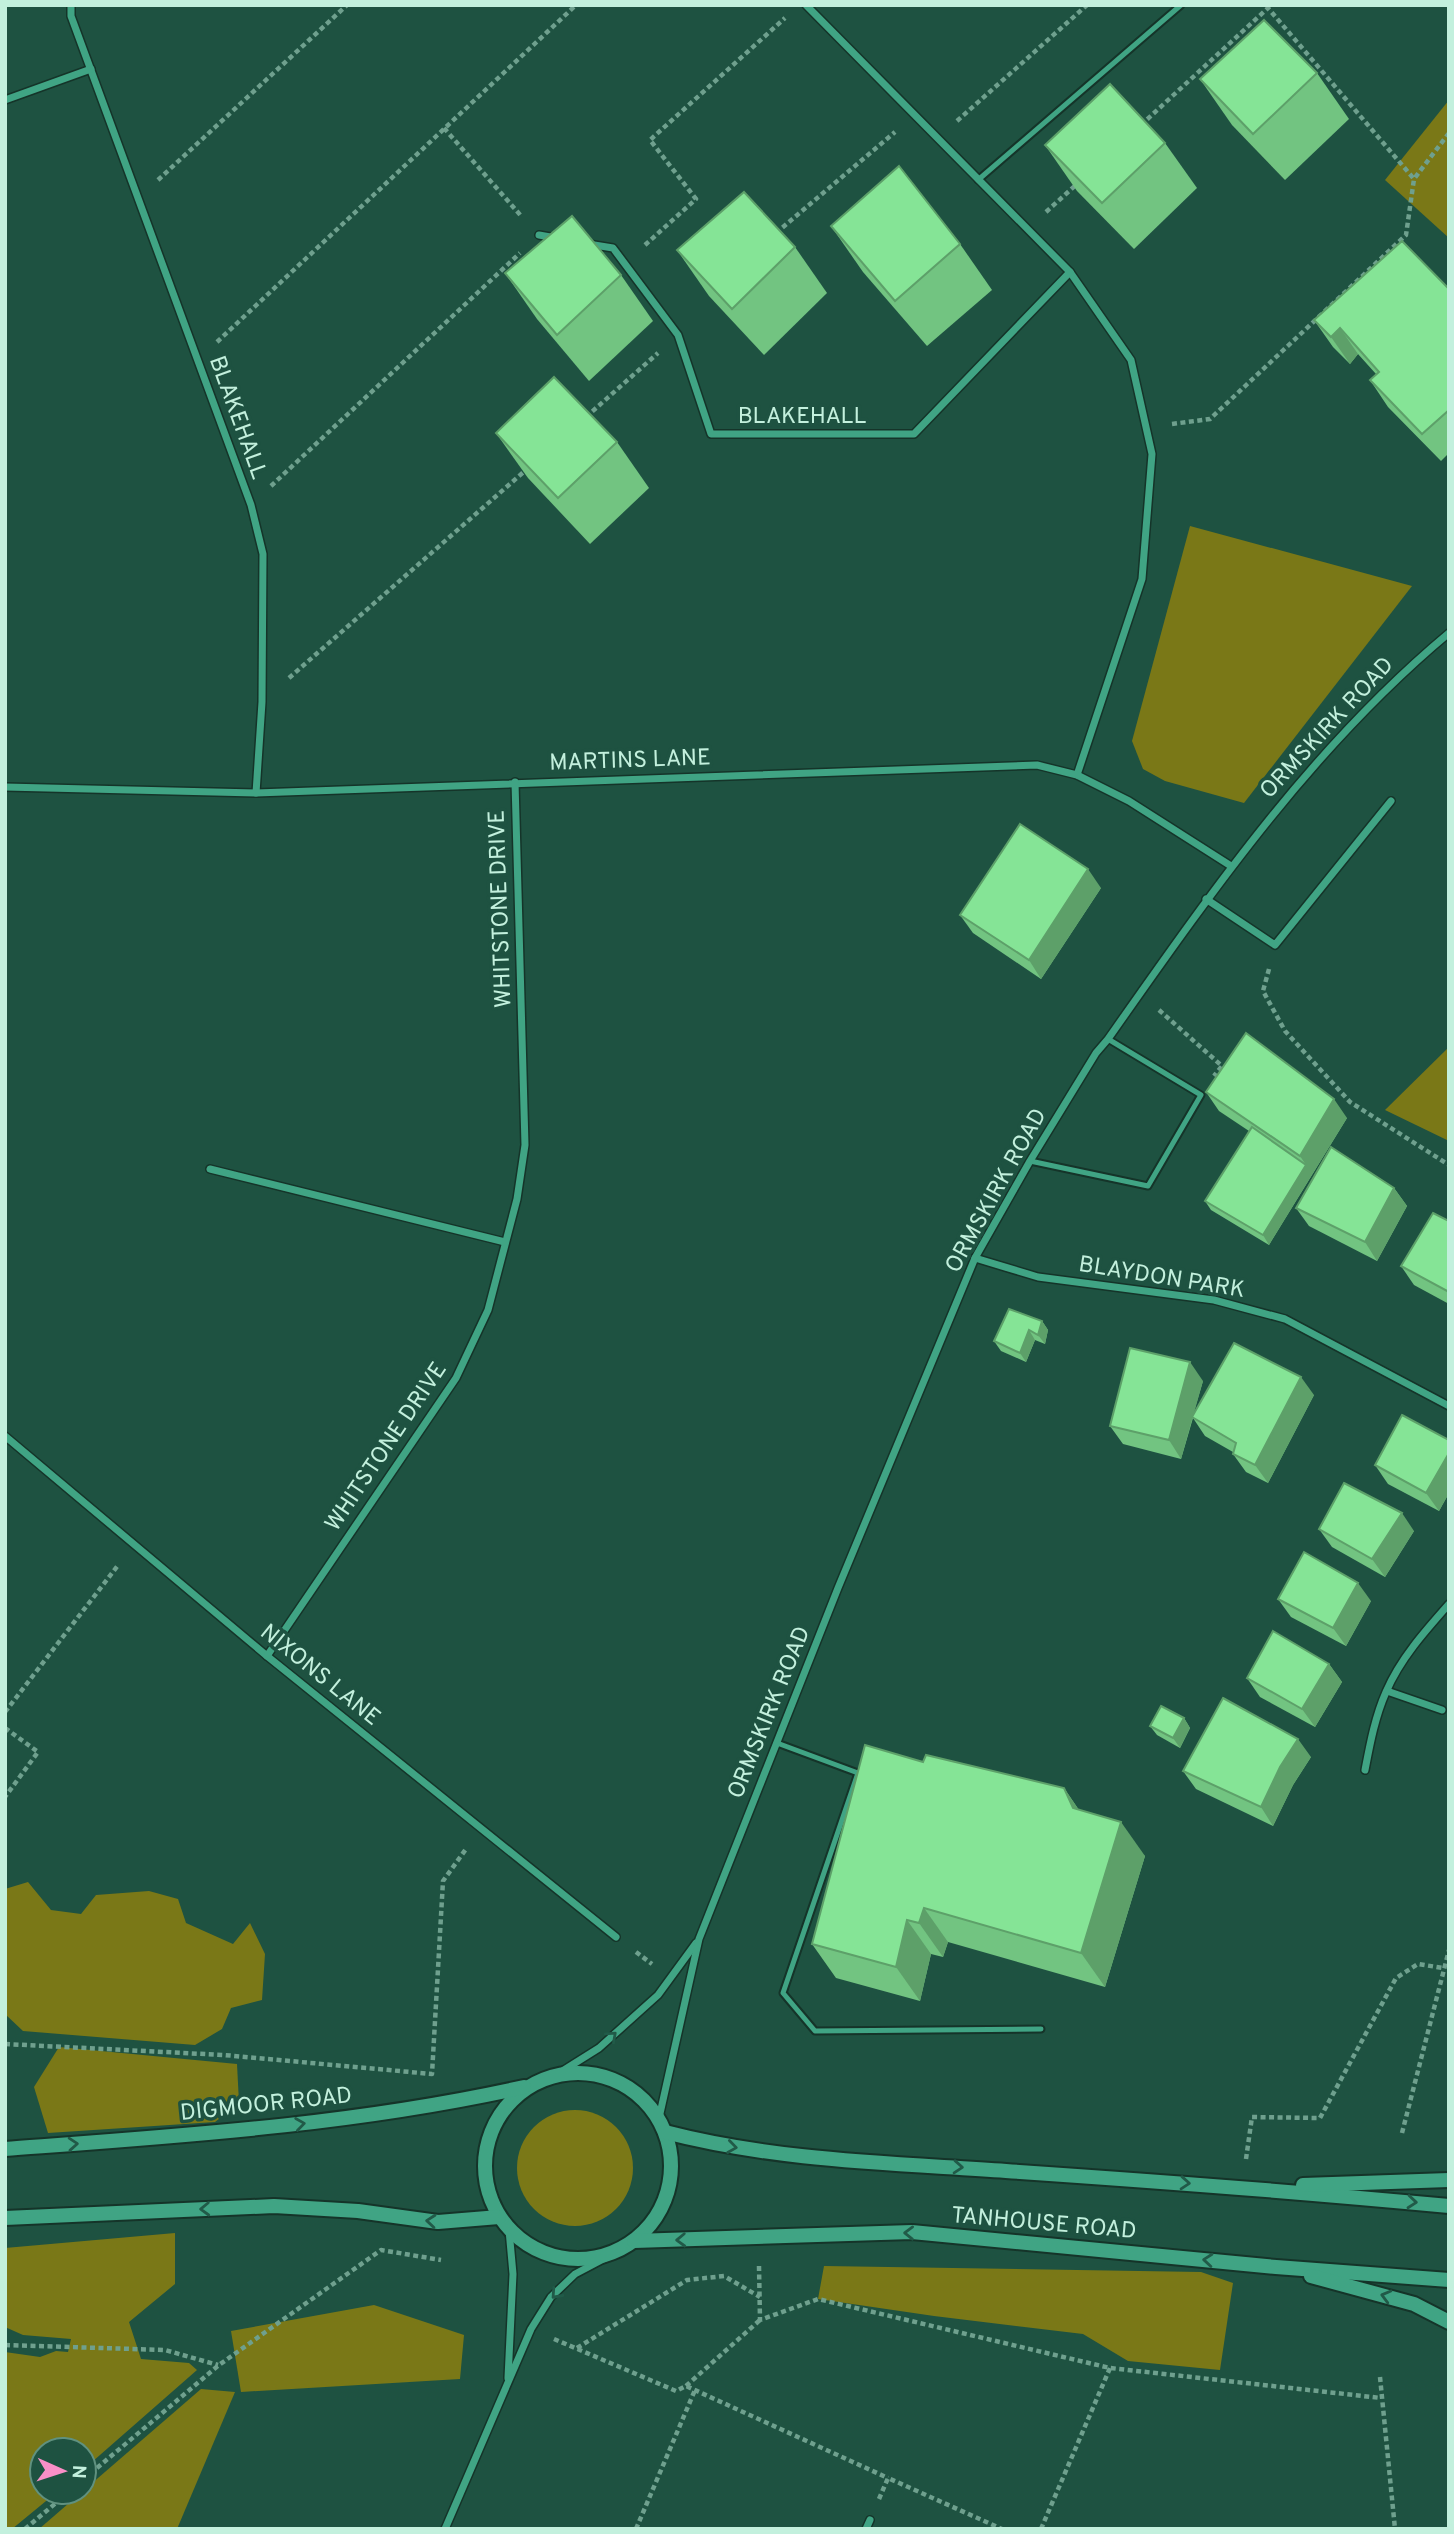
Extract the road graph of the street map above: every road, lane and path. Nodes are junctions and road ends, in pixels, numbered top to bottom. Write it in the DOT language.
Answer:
graph roads {
  1 [pos="71,5"];
  2 [pos="347,5"];
  3 [pos="576,5"];
  4 [pos="806,5"];
  5 [pos="1087,5"];
  6 [pos="1181,5"];
  7 [pos="1267,7"];
  8 [pos="788,14"];
  9 [pos="91,69"];
  10 [pos="5,100"];
  11 [pos="915,116"];
  12 [pos="444,128"];
  13 [pos="1138,128"];
  14 [pos="1449,133"];
  15 [pos="937,138"];
  16 [pos="1087,174"];
  17 [pos="1414,179"];
  18 [pos="978,180"];
  19 [pos="138,198"];
  20 [pos="1027,229"];
  21 [pos="539,235"];
  22 [pos="769,239"];
  23 [pos="564,240"];
  24 [pos="576,242"];
  25 [pos="645,245"];
  26 [pos="1070,272"];
  27 [pos="678,335"];
  28 [pos="198,360"];
  29 [pos="584,418"];
  30 [pos="1146,428"];
  31 [pos="532,464"];
  32 [pos="251,505"];
  33 [pos="1449,633"];
  34 [pos="262,702"];
  35 [pos="1077,775"];
  36 [pos="515,782"];
  37 [pos="5,787"];
  38 [pos="256,793"];
  39 [pos="1391,802"];
  40 [pos="1231,866"];
  41 [pos="1206,899"];
  42 [pos="1275,944"];
  43 [pos="1140,994"];
  44 [pos="1108,1039"];
  45 [pos="1222,1066"];
  46 [pos="1030,1161"];
  47 [pos="1449,1165"];
  48 [pos="210,1169"];
  49 [pos="505,1242"];
  50 [pos="975,1258"];
  51 [pos="1449,1406"];
  52 [pos="5,1436"];
  53 [pos="134,1544"];
  54 [pos="1449,1604"];
  55 [pos="267,1656"];
  56 [pos="1387,1691"];
  57 [pos="1442,1710"];
  58 [pos="5,1712"];
  59 [pos="5,1728"];
  60 [pos="777,1743"];
  61 [pos="1365,1770"];
  62 [pos="5,1797"];
  63 [pos="481,1829"];
  64 [pos="616,1937"];
  65 [pos="699,1939"];
  66 [pos="1449,1950"];
  67 [pos="1443,1968"];
  68 [pos="671,1978"];
  69 [pos="1041,2029"];
  70 [pos="5,2044"];
  71 [pos="556,2075"];
  72 [pos="530,2086"];
  73 [pos="662,2125"];
  74 [pos="1402,2133"];
  75 [pos="5,2149"];
  76 [pos="1449,2180"];
  77 [pos="1242,2187"];
  78 [pos="1449,2206"];
  79 [pos="499,2217"];
  80 [pos="5,2218"];
  81 [pos="509,2230"];
  82 [pos="758,2237"];
  83 [pos="635,2241"];
  84 [pos="611,2255"];
  85 [pos="441,2260"];
  86 [pos="1276,2267"];
  87 [pos="1449,2280"];
  88 [pos="760,2297"];
  89 [pos="760,2320"];
  90 [pos="1449,2322"];
  91 [pos="531,2329"];
  92 [pos="5,2345"];
  93 [pos="576,2348"];
  94 [pos="219,2365"];
  95 [pos="1110,2368"];
  96 [pos="1380,2376"];
  97 [pos="508,2382"];
  98 [pos="686,2386"];
  99 [pos="695,2390"];
  100 [pos="1381,2398"];
  101 [pos="98,2467"];
  102 [pos="888,2478"];
  103 [pos="52,2506"];
  104 [pos="870,2521"];
  105 [pos="25,2529"];
  106 [pos="445,2529"];
  107 [pos="636,2529"];
  108 [pos="866,2529"];
  109 [pos="1002,2529"];
  110 [pos="1041,2529"];
  111 [pos="1395,2529"];
  1 -- 9 [label="street, BLAKEHALL"];
  2 -- 19 [label="path"];
  3 -- 12 [label="path"];
  4 -- 11 [label="street"];
  5 -- 15 [label="path"];
  6 -- 18 [label="lane"];
  7 -- 13 [label="path"];
  7 -- 17 [label="path"];
  8 -- 25 [label="path"];
  9 -- 10 [label="street"];
  9 -- 19 [label="street, BLAKEHALL"];
  11 -- 15 [label="street"];
  11 -- 22 [label="path"];
  12 -- 21 [label="path"];
  12 -- 28 [label="path"];
  14 -- 17 [label="path"];
  15 -- 18 [label="street"];
  16 -- 20 [label="path"];
  17 -- 30 [label="path"];
  18 -- 20 [label="street"];
  19 -- 28 [label="street, BLAKEHALL"];
  20 -- 26 [label="street"];
  21 -- 23 [label="street"];
  21 -- 32 [label="path"];
  24 -- 27 [label="street, BLAKEHALL"];
  26 -- 27 [label="street, BLAKEHALL"];
  26 -- 30 [label="street"];
  27 -- 29 [label="path"];
  28 -- 32 [label="street, BLAKEHALL"];
  30 -- 35 [label="street"];
  31 -- 34 [label="path"];
  32 -- 34 [label="street, BLAKEHALL"];
  33 -- 40 [label="street, ORMSKIRK ROAD"];
  34 -- 38 [label="street, BLAKEHALL"];
  35 -- 36 [label="street, MARTINS LANE"];
  35 -- 40 [label="street, MARTINS LANE"];
  36 -- 38 [label="street, MARTINS LANE"];
  36 -- 49 [label="street, WHITSTONE DRIVE"];
  37 -- 38 [label="street, MARTINS LANE"];
  39 -- 42 [label="street"];
  40 -- 41 [label="street, ORMSKIRK ROAD"];
  41 -- 42 [label="street"];
  41 -- 43 [label="street, ORMSKIRK ROAD"];
  42 -- 47 [label="path"];
  43 -- 44 [label="street, ORMSKIRK ROAD"];
  43 -- 45 [label="path"];
  44 -- 46 [label="street, ORMSKIRK ROAD"];
  44 -- 46 [label="lane"];
  46 -- 50 [label="street, ORMSKIRK ROAD"];
  48 -- 49 [label="street"];
  49 -- 55 [label="street, WHITSTONE DRIVE"];
  50 -- 51 [label="street, BLAYDON PARK"];
  50 -- 60 [label="street, ORMSKIRK ROAD"];
  52 -- 53 [label="street, NIXONS LANE"];
  53 -- 55 [label="street, NIXONS LANE"];
  53 -- 58 [label="path"];
  54 -- 56 [label="street"];
  55 -- 63 [label="street, NIXONS LANE"];
  56 -- 57 [label="street"];
  56 -- 61 [label="street"];
  59 -- 62 [label="path"];
  60 -- 65 [label="street, ORMSKIRK ROAD"];
  60 -- 69 [label="lane"];
  63 -- 64 [label="street, NIXONS LANE"];
  63 -- 70 [label="path"];
  64 -- 68 [label="path"];
  65 -- 68 [label="street, ORMSKIRK ROAD"];
  65 -- 73 [label="street, ORMSKIRK ROAD"];
  66 -- 67 [label="path"];
  67 -- 74 [label="path"];
  67 -- 77 [label="path"];
  71 -- 68 [label="street, ORMSKIRK ROAD, one-way"];
  71 -- 72 [label="street"];
  71 -- 73 [label="street"];
  75 -- 72 [label="street, DIGMOOR ROAD, one-way"];
  72 -- 79 [label="street"];
  73 -- 77 [label="street, TANHOUSE ROAD, one-way"];
  73 -- 83 [label="street"];
  76 -- 77 [label="street"];
  77 -- 78 [label="street, TANHOUSE ROAD, one-way"];
  79 -- 80 [label="street, one-way"];
  79 -- 81 [label="street"];
  81 -- 84 [label="street"];
  81 -- 97 [label="street"];
  82 -- 83 [label="street, TANHOUSE ROAD, one-way"];
  86 -- 82 [label="street, TANHOUSE ROAD, one-way"];
  82 -- 88 [label="path"];
  83 -- 84 [label="street"];
  84 -- 91 [label="street, one-way"];
  85 -- 94 [label="path"];
  86 -- 87 [label="street, TANHOUSE ROAD"];
  90 -- 86 [label="street, one-way"];
  88 -- 89 [label="path"];
  88 -- 93 [label="path"];
  89 -- 95 [label="path"];
  89 -- 98 [label="path"];
  91 -- 93 [label="path"];
  91 -- 97 [label="street"];
  92 -- 94 [label="path"];
  93 -- 98 [label="path"];
  94 -- 101 [label="path"];
  95 -- 100 [label="path"];
  95 -- 110 [label="path"];
  96 -- 100 [label="path"];
  97 -- 106 [label="street"];
  98 -- 99 [label="path"];
  99 -- 102 [label="path"];
  99 -- 107 [label="path"];
  100 -- 111 [label="path"];
  102 -- 104 [label="path"];
  102 -- 109 [label="path"];
  103 -- 105 [label="path"];
  104 -- 108 [label="street"];
}
